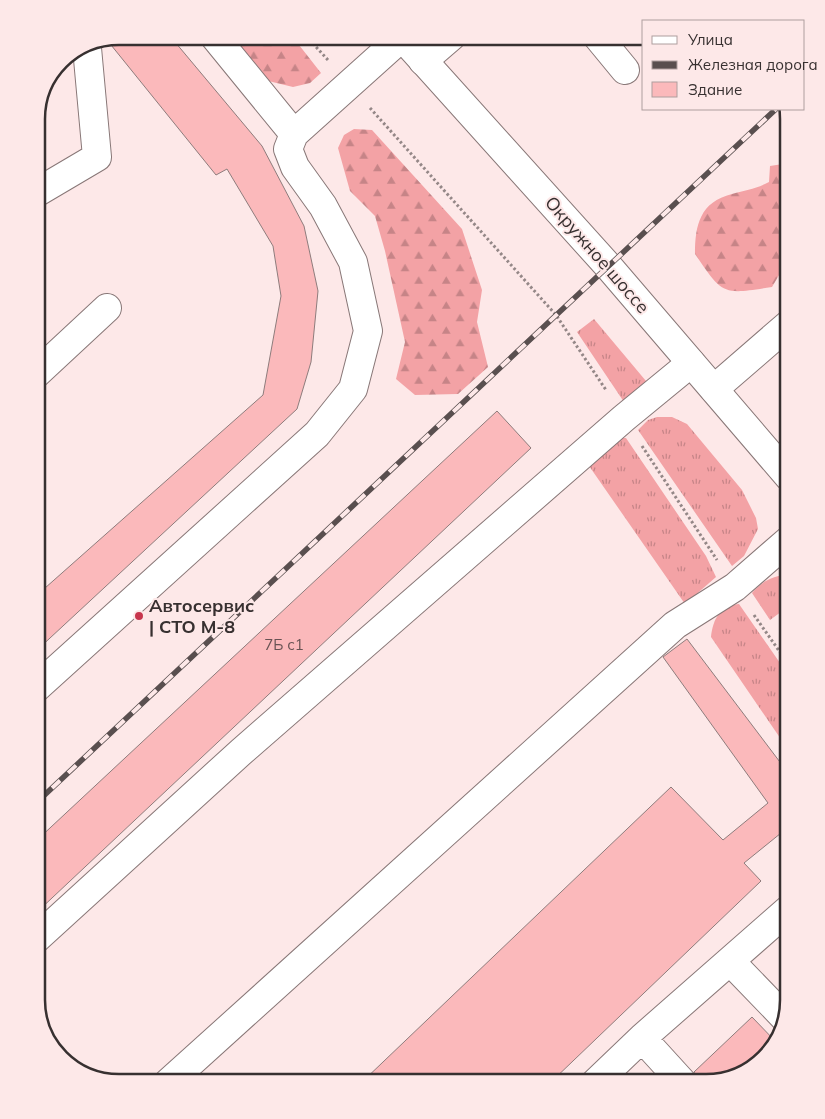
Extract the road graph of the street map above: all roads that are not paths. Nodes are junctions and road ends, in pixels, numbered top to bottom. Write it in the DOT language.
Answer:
graph roads {
  1 [pos="221,45"];
  2 [pos="393,45"];
  3 [pos="409,45"];
  4 [pos="442,45"];
  5 [pos="604,45"];
  6 [pos="87,53"];
  7 [pos="423,61"];
  8 [pos="625,70"];
  9 [pos="294,134"];
  10 [pos="45,188"];
  11 [pos="107,308"];
  12 [pos="780,332"];
  13 [pos="691,363"];
  14 [pos="45,366"];
  15 [pos="714,389"];
  16 [pos="780,466"];
  17 [pos="780,548"];
  18 [pos="45,680"];
  19 [pos="780,917"];
  20 [pos="45,931"];
  21 [pos="730,961"];
  22 [pos="779,1012"];
  23 [pos="642,1038"];
  24 [pos="178,1074"];
  25 [pos="604,1074"];
  26 [pos="672,1074"];
  1 -- 9 [label="main road"];
  2 -- 9 [label="main road"];
  3 -- 7 [label="main road, Окружное шоссе"];
  4 -- 7 [label="main road"];
  5 -- 8 [label="main road"];
  6 -- 10 [label="main road"];
  7 -- 13 [label="main road, Окружное шоссе"];
  9 -- 18 [label="main road"];
  11 -- 14 [label="main road"];
  12 -- 15 [label="main road"];
  13 -- 15 [label="main road, Окружное шоссе"];
  13 -- 20 [label="main road"];
  15 -- 16 [label="main road, Окружное шоссе"];
  17 -- 24 [label="main road"];
  19 -- 21 [label="main road"];
  21 -- 22 [label="main road"];
  21 -- 23 [label="main road"];
  23 -- 25 [label="main road"];
  23 -- 26 [label="main road"];
}
